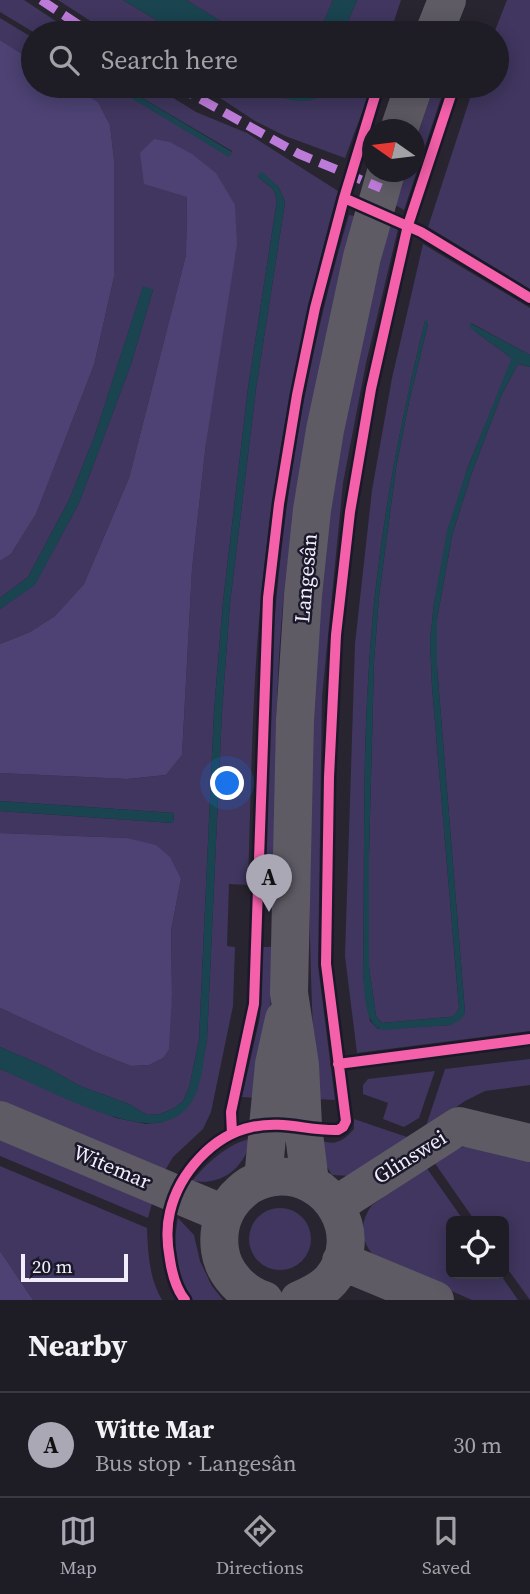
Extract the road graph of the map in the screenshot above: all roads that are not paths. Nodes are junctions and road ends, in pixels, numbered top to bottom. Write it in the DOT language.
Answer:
graph roads {
  1 [pos="447,0"];
  2 [pos="439,21"];
  3 [pos="410,98"];
  4 [pos="403,119"];
  5 [pos="383,182"];
  6 [pos="289,993"];
  7 [pos="0,1120"];
  8 [pos="530,1143"];
  9 [pos="263,1179"];
  10 [pos="323,1194"];
  11 [pos="224,1214"];
  12 [pos="341,1261"];
  13 [pos="259,1299"];
  14 [pos="299,1300"];
  15 [pos="435,1300"];
  1 -- 2 [label="street"];
  3 -- 4 [label="street"];
  5 -- 6 [label="street, Langesân"];
  6 -- 9 [label="street, Langesân"];
  6 -- 10 [label="street, Langesân"];
  7 -- 11 [label="street, Witemar"];
  8 -- 10 [label="street, Glinswei"];
  9 -- 10 [label="street"];
  9 -- 11 [label="street"];
  10 -- 12 [label="street, Langesân"];
  11 -- 13 [label="street"];
  12 -- 14 [label="street"];
  12 -- 15 [label="street"];
}
